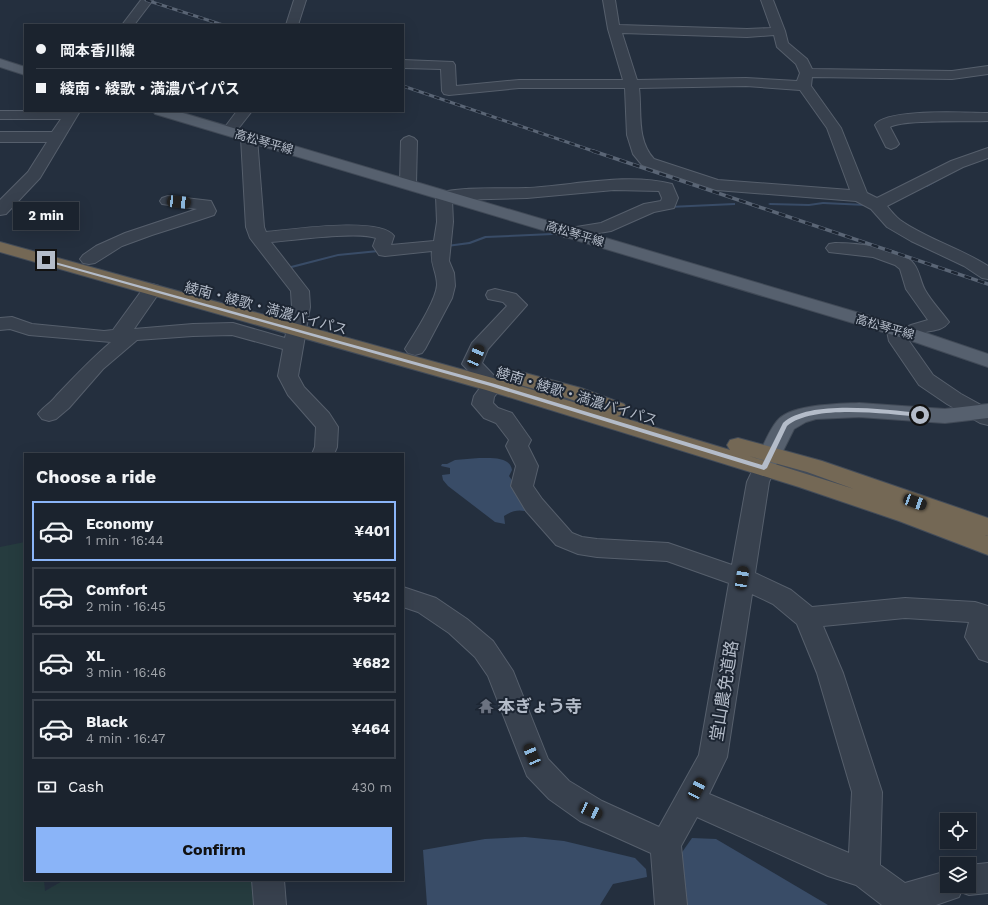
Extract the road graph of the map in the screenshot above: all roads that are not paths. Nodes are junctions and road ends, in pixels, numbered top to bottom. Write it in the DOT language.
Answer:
graph roads {
  1 [pos="147,0"];
  2 [pos="300,0"];
  3 [pos="609,0"];
  4 [pos="767,0"];
  5 [pos="129,24"];
  6 [pos="292,24"];
  7 [pos="614,29"];
  8 [pos="780,31"];
  9 [pos="0,63"];
  10 [pos="404,64"];
  11 [pos="988,70"];
  12 [pos="24,71"];
  13 [pos="806,80"];
  14 [pos="631,84"];
  15 [pos="163,112"];
  16 [pos="244,112"];
  17 [pos="71,113"];
  18 [pos="0,116"];
  19 [pos="988,117"];
  20 [pos="228,131"];
  21 [pos="0,137"];
  22 [pos="56,137"];
  23 [pos="249,138"];
  24 [pos="410,140"];
  25 [pos="891,144"];
  26 [pos="988,153"];
  27 [pos="408,184"];
  28 [pos="444,196"];
  29 [pos="860,196"];
  30 [pos="6,198"];
  31 [pos="168,201"];
  32 [pos="877,205"];
  33 [pos="0,210"];
  34 [pos="570,233"];
  35 [pos="0,235"];
  36 [pos="259,238"];
  37 [pos="441,245"];
  38 [pos="0,247"];
  39 [pos="836,248"];
  40 [pos="89,259"];
  41 [pos="988,274"];
  42 [pos="152,290"];
  43 [pos="495,295"];
  44 [pos="0,324"];
  45 [pos="296,331"];
  46 [pos="904,332"];
  47 [pos="125,336"];
  48 [pos="415,349"];
  49 [pos="988,361"];
  50 [pos="472,364"];
  51 [pos="492,385"];
  52 [pos="49,414"];
  53 [pos="985,414"];
  54 [pos="323,453"];
  55 [pos="767,461"];
  56 [pos="988,527"];
  57 [pos="988,546"];
  58 [pos="742,578"];
  59 [pos="404,597"];
  60 [pos="988,617"];
  61 [pos="807,618"];
  62 [pos="988,621"];
  63 [pos="988,651"];
  64 [pos="691,800"];
  65 [pos="666,845"];
  66 [pos="864,872"];
  67 [pos="988,878"];
  68 [pos="976,879"];
  69 [pos="268,881"];
  70 [pos="940,888"];
  71 [pos="270,905"];
  72 [pos="670,905"];
  1 -- 5 [label="street"];
  2 -- 6 [label="street"];
  3 -- 7 [label="street"];
  4 -- 8 [label="street"];
  7 -- 8 [label="street"];
  7 -- 14 [label="street"];
  8 -- 13 [label="street"];
  9 -- 12 [label="main road"];
  10 -- 14 [label="street"];
  11 -- 13 [label="street"];
  13 -- 14 [label="street"];
  13 -- 29 [label="street"];
  14 -- 29 [label="street"];
  15 -- 20 [label="main road, 高松琴平線"];
  16 -- 20 [label="street"];
  17 -- 18 [label="street"];
  17 -- 22 [label="street"];
  19 -- 25 [label="street"];
  20 -- 23 [label="main road, 高松琴平線"];
  21 -- 22 [label="street"];
  22 -- 30 [label="street"];
  23 -- 27 [label="main road, 高松琴平線"];
  23 -- 36 [label="street"];
  24 -- 27 [label="street"];
  26 -- 32 [label="street"];
  27 -- 28 [label="main road, 高松琴平線"];
  28 -- 34 [label="main road, 高松琴平線"];
  28 -- 34 [label="street"];
  28 -- 37 [label="street"];
  29 -- 32 [label="street"];
  30 -- 33 [label="street"];
  31 -- 40 [label="street"];
  32 -- 41 [label="street"];
  34 -- 46 [label="main road, 高松琴平線"];
  35 -- 40 [label="highway, 綾南・綾歌・満濃バイパス"];
  36 -- 37 [label="street"];
  36 -- 45 [label="street"];
  37 -- 48 [label="street"];
  38 -- 42 [label="highway, 綾南・綾歌・満濃バイパス"];
  39 -- 46 [label="street"];
  40 -- 45 [label="highway, 綾南・綾歌・満濃バイパス"];
  42 -- 45 [label="highway, 綾南・綾歌・満濃バイパス"];
  42 -- 47 [label="street"];
  43 -- 50 [label="street"];
  44 -- 47 [label="street"];
  45 -- 47 [label="street"];
  45 -- 48 [label="highway, 綾南・綾歌・満濃バイパス"];
  45 -- 51 [label="highway, 綾南・綾歌・満濃バイパス"];
  45 -- 54 [label="street"];
  46 -- 49 [label="main road, 高松琴平線"];
  46 -- 53 [label="street"];
  47 -- 52 [label="street"];
  48 -- 50 [label="highway, 綾南・綾歌・満濃バイパス"];
  50 -- 51 [label="street"];
  50 -- 55 [label="highway, 綾南・綾歌・満濃バイパス"];
  51 -- 55 [label="highway, 綾南・綾歌・満濃バイパス"];
  51 -- 58 [label="street"];
  53 -- 55 [label="main road"];
  55 -- 56 [label="highway, 綾南・綾歌・満濃バイパス"];
  55 -- 57 [label="highway, 綾南・綾歌・満濃バイパス"];
  55 -- 58 [label="street, 堂山農免道路"];
  58 -- 61 [label="street"];
  58 -- 64 [label="street, 堂山農免道路"];
  59 -- 65 [label="street"];
  60 -- 61 [label="street"];
  61 -- 66 [label="street"];
  62 -- 63 [label="street"];
  64 -- 65 [label="street, 堂山農免道路"];
  64 -- 66 [label="street"];
  65 -- 72 [label="street"];
  66 -- 70 [label="street"];
  67 -- 68 [label="street"];
  69 -- 71 [label="street"];
}
